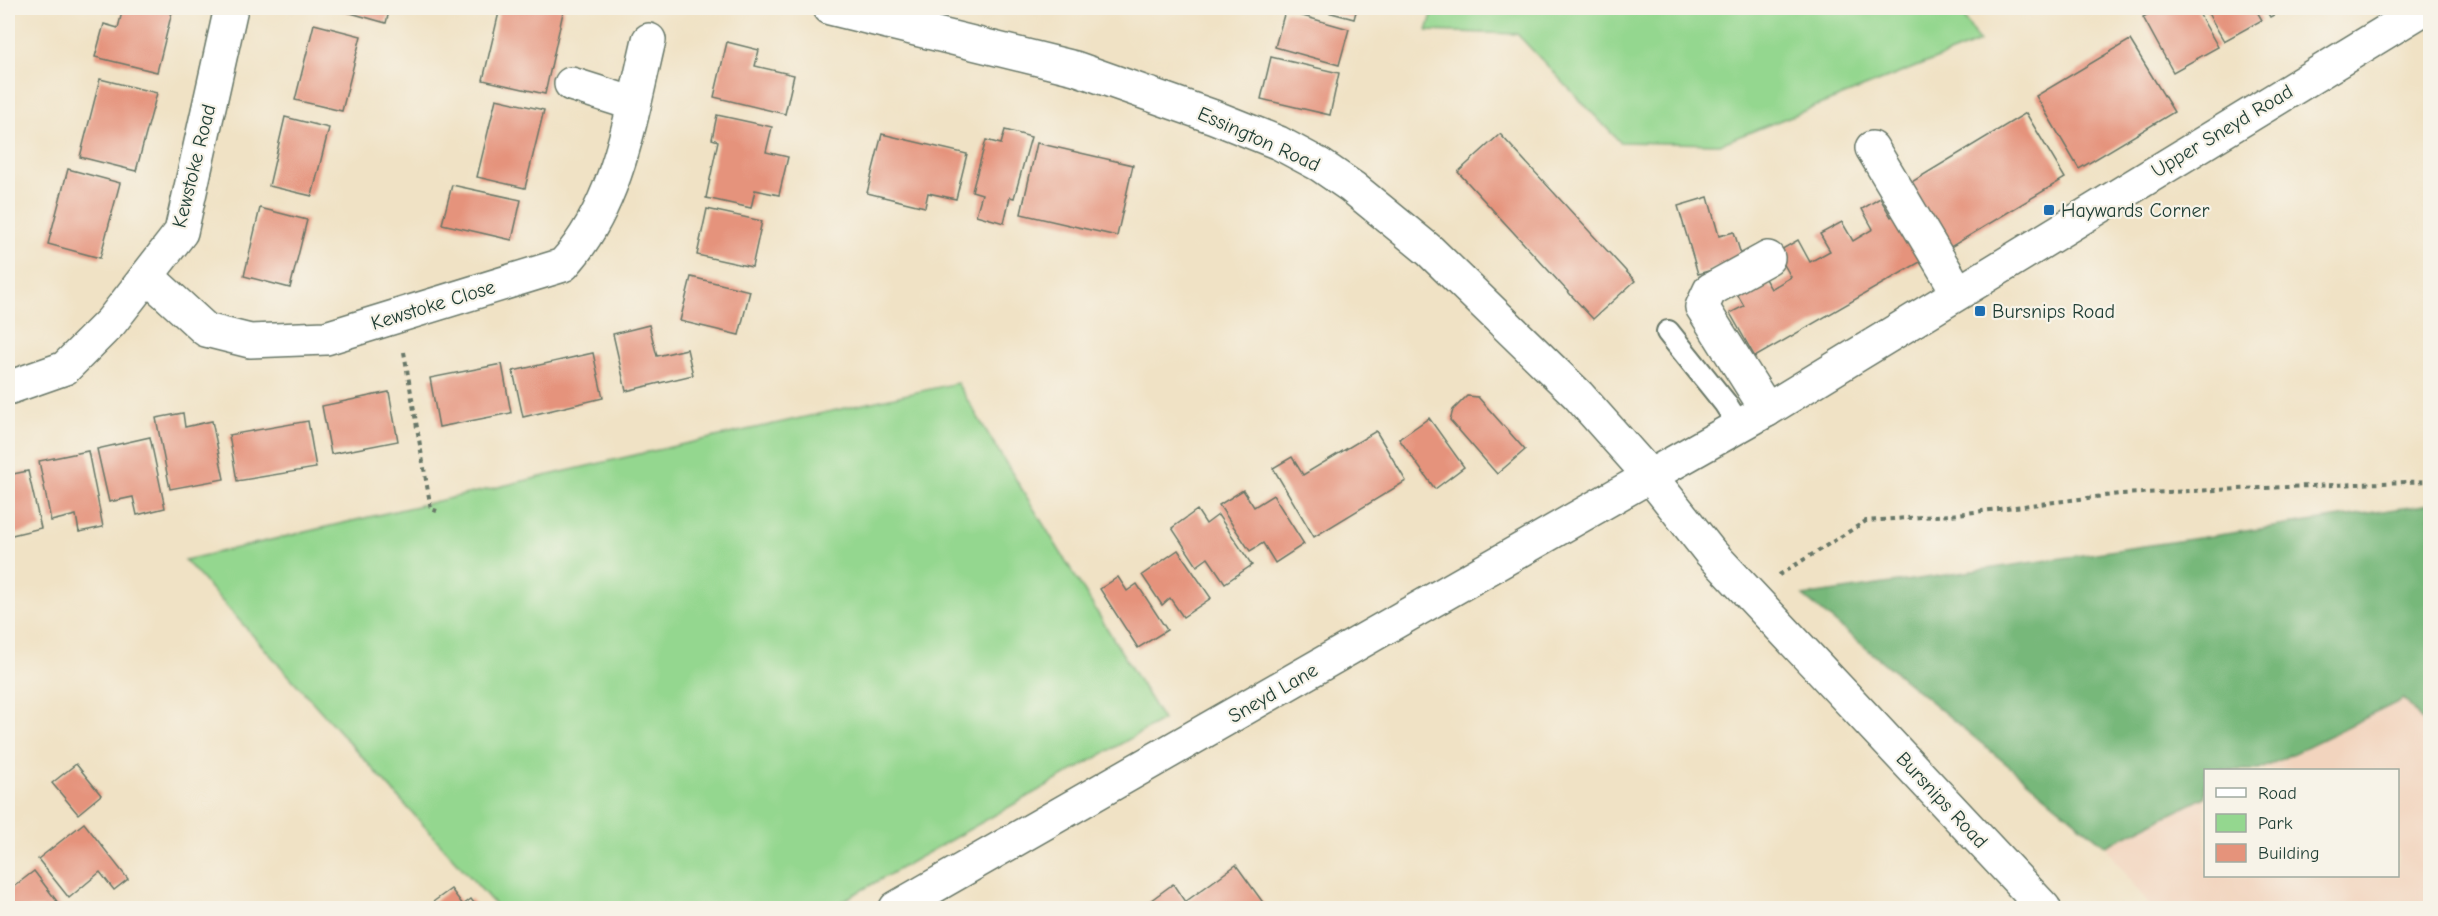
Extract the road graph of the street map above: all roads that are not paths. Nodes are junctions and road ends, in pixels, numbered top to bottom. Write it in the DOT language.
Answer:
graph roads {
  1 [pos="231,8"];
  2 [pos="830,8"];
  3 [pos="2425,8"];
  4 [pos="649,40"];
  5 [pos="571,84"];
  6 [pos="634,104"];
  7 [pos="1872,148"];
  8 [pos="1768,258"];
  9 [pos="147,276"];
  10 [pos="1958,292"];
  11 [pos="1668,332"];
  12 [pos="8,388"];
  13 [pos="1753,417"];
  14 [pos="1650,476"];
  15 [pos="896,909"];
  16 [pos="2044,909"];
  1 -- 9 [label="street, Kewstoke Road"];
  2 -- 14 [label="street, Essington Road"];
  3 -- 10 [label="street, Upper Sneyd Road"];
  4 -- 6 [label="street, Kewstoke Close"];
  5 -- 6 [label="street"];
  6 -- 9 [label="street, Kewstoke Close"];
  7 -- 10 [label="street"];
  8 -- 13 [label="street"];
  9 -- 12 [label="street, Kewstoke Road"];
  10 -- 13 [label="street, Upper Sneyd Road"];
  11 -- 13 [label="lane"];
  13 -- 14 [label="street, Upper Sneyd Road"];
  14 -- 15 [label="street, Sneyd Lane"];
  14 -- 16 [label="street, Bursnips Road"];
}
